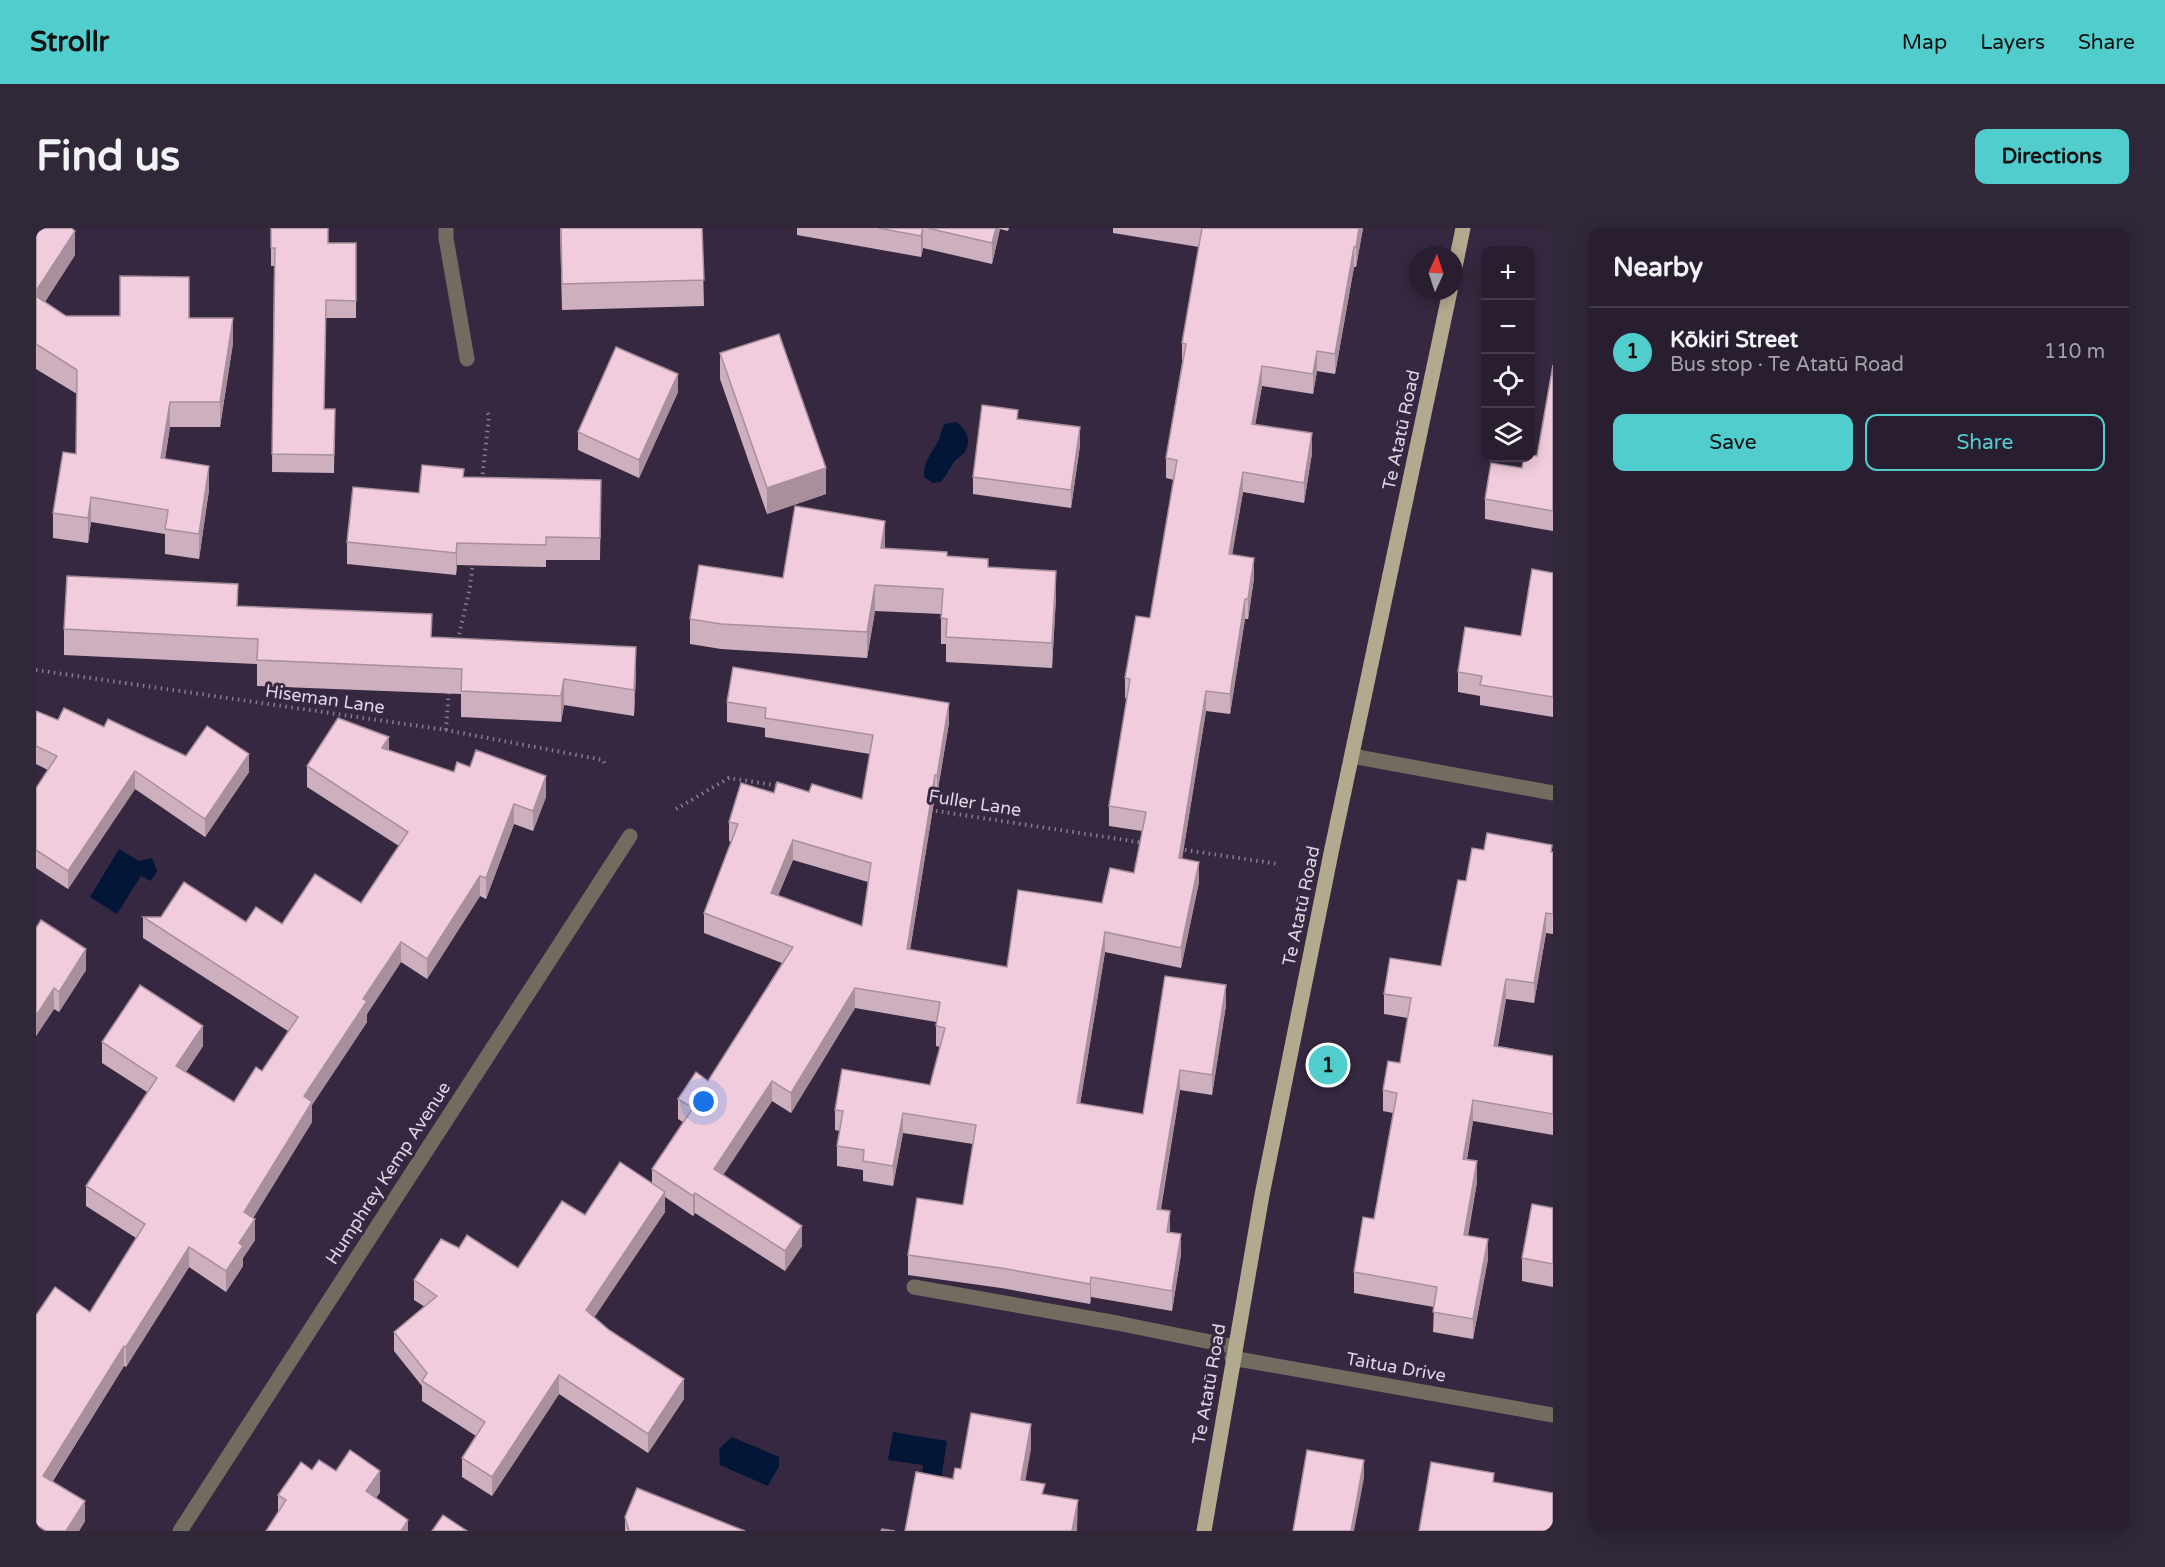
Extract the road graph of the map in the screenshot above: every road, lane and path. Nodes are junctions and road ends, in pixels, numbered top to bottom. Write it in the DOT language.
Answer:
graph roads {
  1 [pos="446,228"];
  2 [pos="1463,228"];
  3 [pos="1459,246"];
  4 [pos="1448,300"];
  5 [pos="466,359"];
  6 [pos="486,409"];
  7 [pos="481,484"];
  8 [pos="474,553"];
  9 [pos="456,649"];
  10 [pos="36,670"];
  11 [pos="450,680"];
  12 [pos="446,730"];
  13 [pos="1352,756"];
  14 [pos="606,766"];
  15 [pos="787,787"];
  16 [pos="1553,793"];
  17 [pos="676,809"];
  18 [pos="927,809"];
  19 [pos="630,836"];
  20 [pos="1149,844"];
  21 [pos="1173,848"];
  22 [pos="1278,864"];
  23 [pos="914,1287"];
  24 [pos="1234,1352"];
  25 [pos="1553,1415"];
  26 [pos="180,1531"];
  27 [pos="1204,1531"];
  1 -- 5 [label="street"];
  2 -- 3 [label="main road"];
  4 -- 13 [label="main road, Te Atatū Road"];
  6 -- 7 [label="path"];
  8 -- 9 [label="path"];
  10 -- 12 [label="path, Hiseman Lane"];
  11 -- 12 [label="path"];
  12 -- 14 [label="path, Hiseman Lane"];
  13 -- 16 [label="street"];
  13 -- 24 [label="main road, Te Atatū Road"];
  15 -- 17 [label="path"];
  18 -- 20 [label="path, Fuller Lane"];
  19 -- 26 [label="street, Humphrey Kemp Avenue"];
  21 -- 22 [label="path"];
  23 -- 24 [label="street, Taitua Drive"];
  24 -- 25 [label="street, Taitua Drive"];
  24 -- 27 [label="main road, Te Atatū Road"];
}
